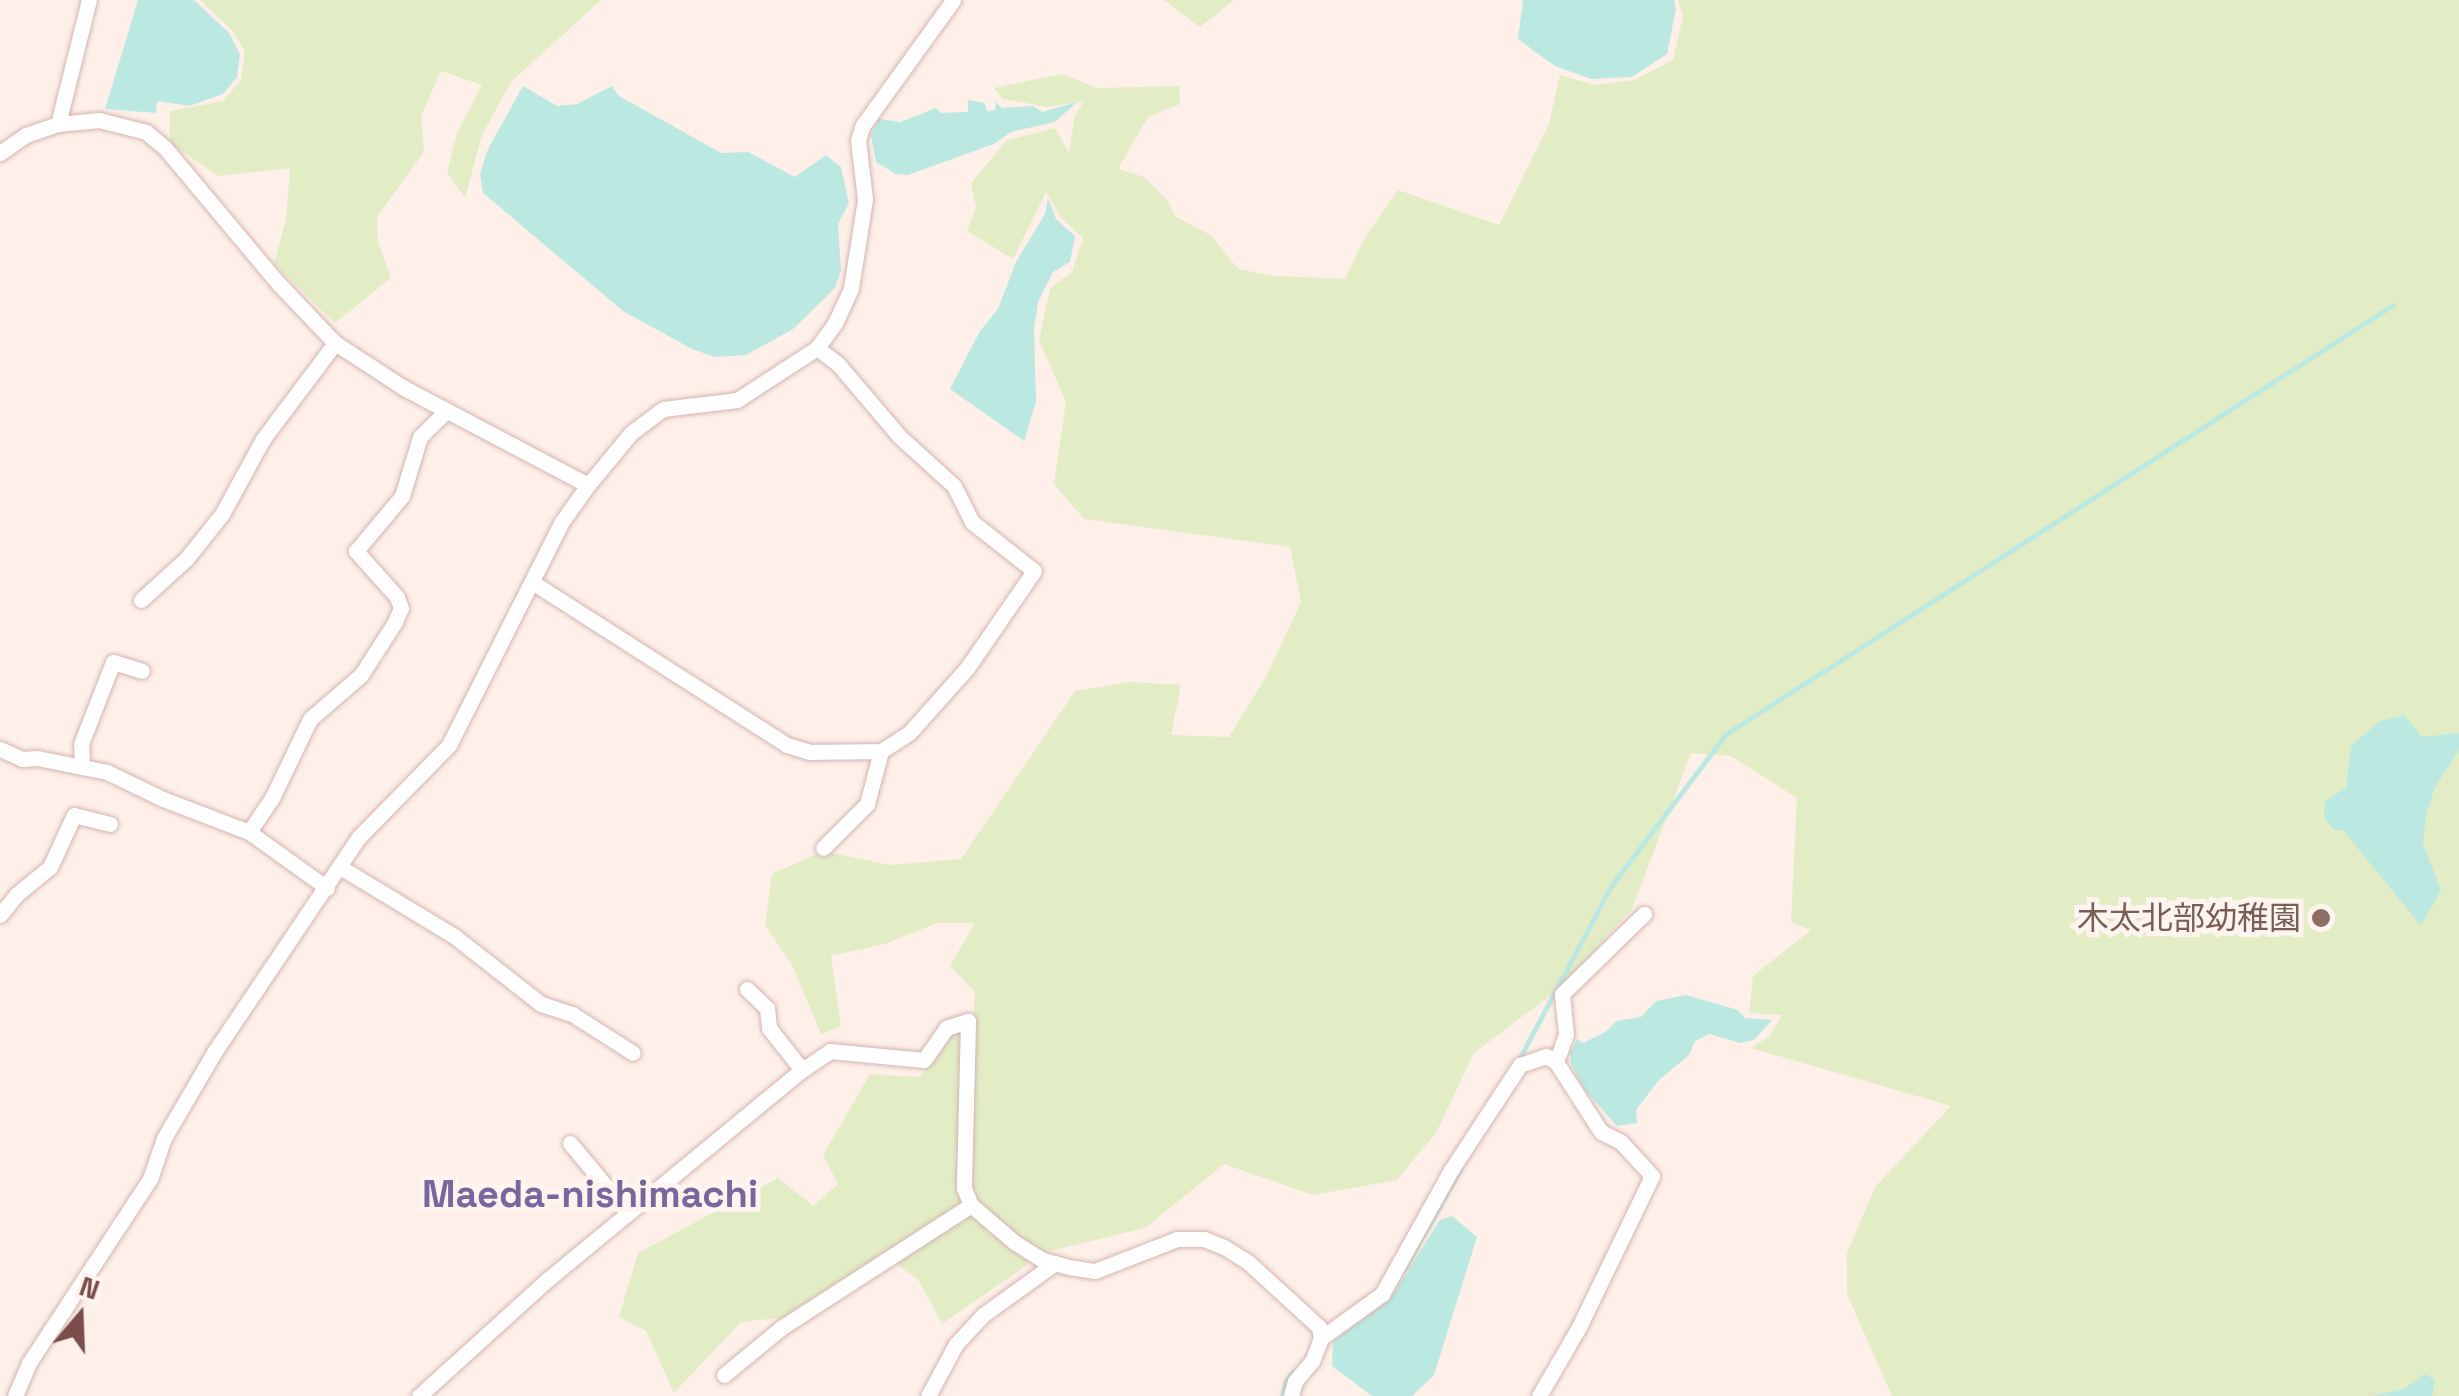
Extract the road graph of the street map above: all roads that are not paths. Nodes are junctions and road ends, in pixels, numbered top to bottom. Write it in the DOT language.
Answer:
graph roads {
  1 [pos="90,0"];
  2 [pos="952,0"];
  3 [pos="58,124"];
  4 [pos="0,153"];
  5 [pos="335,344"];
  6 [pos="818,348"];
  7 [pos="446,410"];
  8 [pos="588,485"];
  9 [pos="532,582"];
  10 [pos="141,600"];
  11 [pos="142,670"];
  12 [pos="0,749"];
  13 [pos="881,751"];
  14 [pos="82,767"];
  15 [pos="110,824"];
  16 [pos="249,832"];
  17 [pos="823,848"];
  18 [pos="340,866"];
  19 [pos="328,888"];
  20 [pos="1644,914"];
  21 [pos="0,915"];
  22 [pos="747,989"];
  23 [pos="633,1053"];
  24 [pos="1556,1062"];
  25 [pos="802,1070"];
  26 [pos="570,1143"];
  27 [pos="970,1205"];
  28 [pos="628,1213"];
  29 [pos="1055,1263"];
  30 [pos="1317,1349"];
  31 [pos="724,1374"];
  32 [pos="15,1396"];
  33 [pos="418,1396"];
  34 [pos="928,1396"];
  35 [pos="1291,1396"];
  36 [pos="1539,1396"];
  1 -- 3 [label="street"];
  2 -- 6 [label="street"];
  3 -- 4 [label="street"];
  3 -- 5 [label="street"];
  5 -- 7 [label="street"];
  5 -- 10 [label="street"];
  6 -- 8 [label="street"];
  6 -- 13 [label="street"];
  7 -- 8 [label="street"];
  7 -- 16 [label="street"];
  8 -- 9 [label="street"];
  9 -- 13 [label="street"];
  9 -- 18 [label="street"];
  11 -- 14 [label="street"];
  12 -- 14 [label="street"];
  13 -- 17 [label="street"];
  14 -- 16 [label="street"];
  15 -- 21 [label="street"];
  16 -- 19 [label="street"];
  18 -- 19 [label="street"];
  18 -- 23 [label="street"];
  19 -- 32 [label="street"];
  20 -- 24 [label="street"];
  22 -- 25 [label="street"];
  24 -- 30 [label="street"];
  24 -- 36 [label="street"];
  25 -- 27 [label="street"];
  25 -- 28 [label="street"];
  26 -- 28 [label="street"];
  27 -- 29 [label="street"];
  27 -- 31 [label="street"];
  28 -- 33 [label="street"];
  29 -- 30 [label="street"];
  29 -- 34 [label="street"];
  30 -- 35 [label="street"];
}
